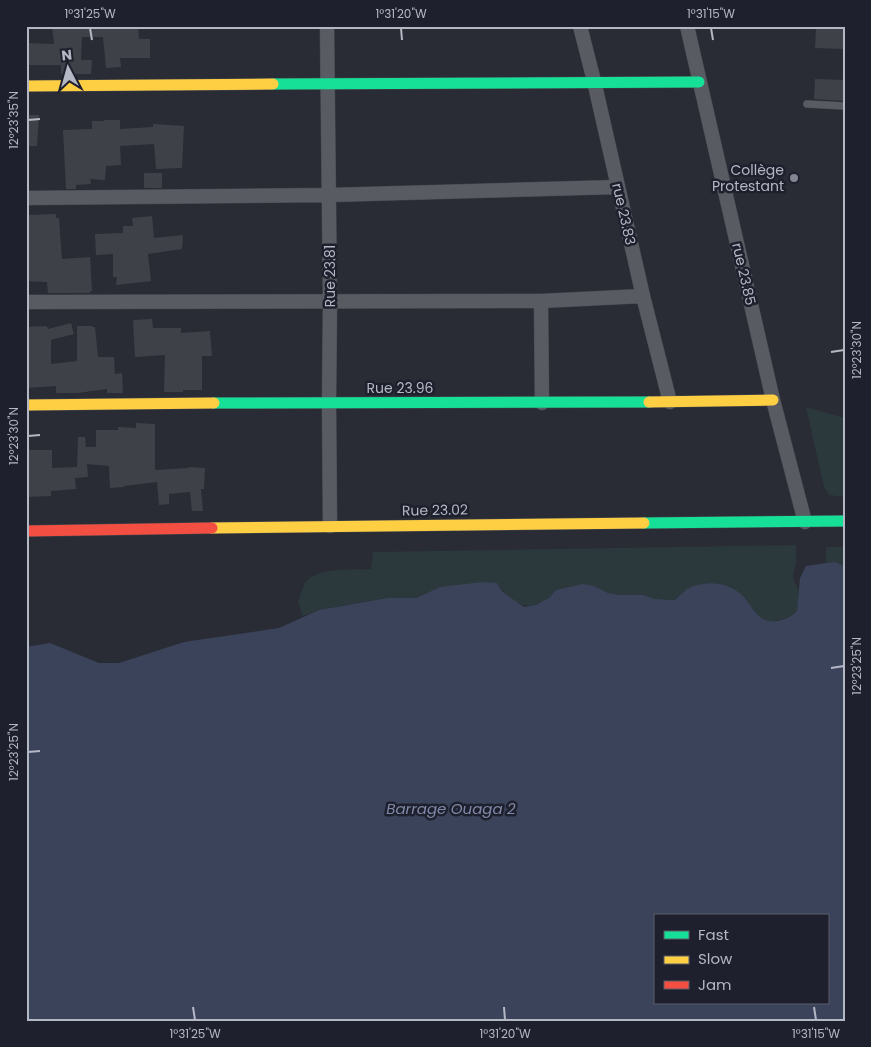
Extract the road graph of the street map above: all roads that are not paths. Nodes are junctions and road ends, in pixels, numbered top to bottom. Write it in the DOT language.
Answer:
graph roads {
  1 [pos="327,26"];
  2 [pos="580,26"];
  3 [pos="687,26"];
  4 [pos="594,82"];
  5 [pos="699,82"];
  6 [pos="328,83"];
  7 [pos="26,86"];
  8 [pos="807,104"];
  9 [pos="845,106"];
  10 [pos="617,187"];
  11 [pos="329,195"];
  12 [pos="26,198"];
  13 [pos="642,296"];
  14 [pos="541,300"];
  15 [pos="330,301"];
  16 [pos="26,302"];
  17 [pos="773,400"];
  18 [pos="329,402"];
  19 [pos="670,402"];
  20 [pos="542,403"];
  21 [pos="26,406"];
  22 [pos="845,521"];
  23 [pos="805,522"];
  24 [pos="330,526"];
  25 [pos="26,531"];
  1 -- 6 [label="street, Rue 23.81"];
  2 -- 4 [label="street, rue 23.83"];
  3 -- 5 [label="street, rue 23.85"];
  4 -- 5 [label="street"];
  4 -- 6 [label="street"];
  4 -- 10 [label="street, rue 23.83"];
  5 -- 17 [label="street, rue 23.85"];
  6 -- 7 [label="street"];
  6 -- 11 [label="street, Rue 23.81"];
  8 -- 9 [label="lane"];
  10 -- 11 [label="street"];
  10 -- 13 [label="street, rue 23.83"];
  11 -- 12 [label="street"];
  11 -- 15 [label="street, Rue 23.81"];
  13 -- 14 [label="street"];
  13 -- 19 [label="street, rue 23.83"];
  14 -- 15 [label="street"];
  14 -- 20 [label="street"];
  15 -- 16 [label="street"];
  15 -- 18 [label="street, Rue 23.81"];
  17 -- 19 [label="street, Rue 23.96"];
  17 -- 23 [label="street, rue 23.85"];
  18 -- 20 [label="street, Rue 23.96"];
  18 -- 21 [label="street, Rue 23.96"];
  18 -- 24 [label="street, Rue 23.81"];
  19 -- 20 [label="street, Rue 23.96"];
  22 -- 23 [label="street, Rue 23.02"];
  23 -- 24 [label="street, Rue 23.02"];
  24 -- 25 [label="street, Rue 23.02"];
}
